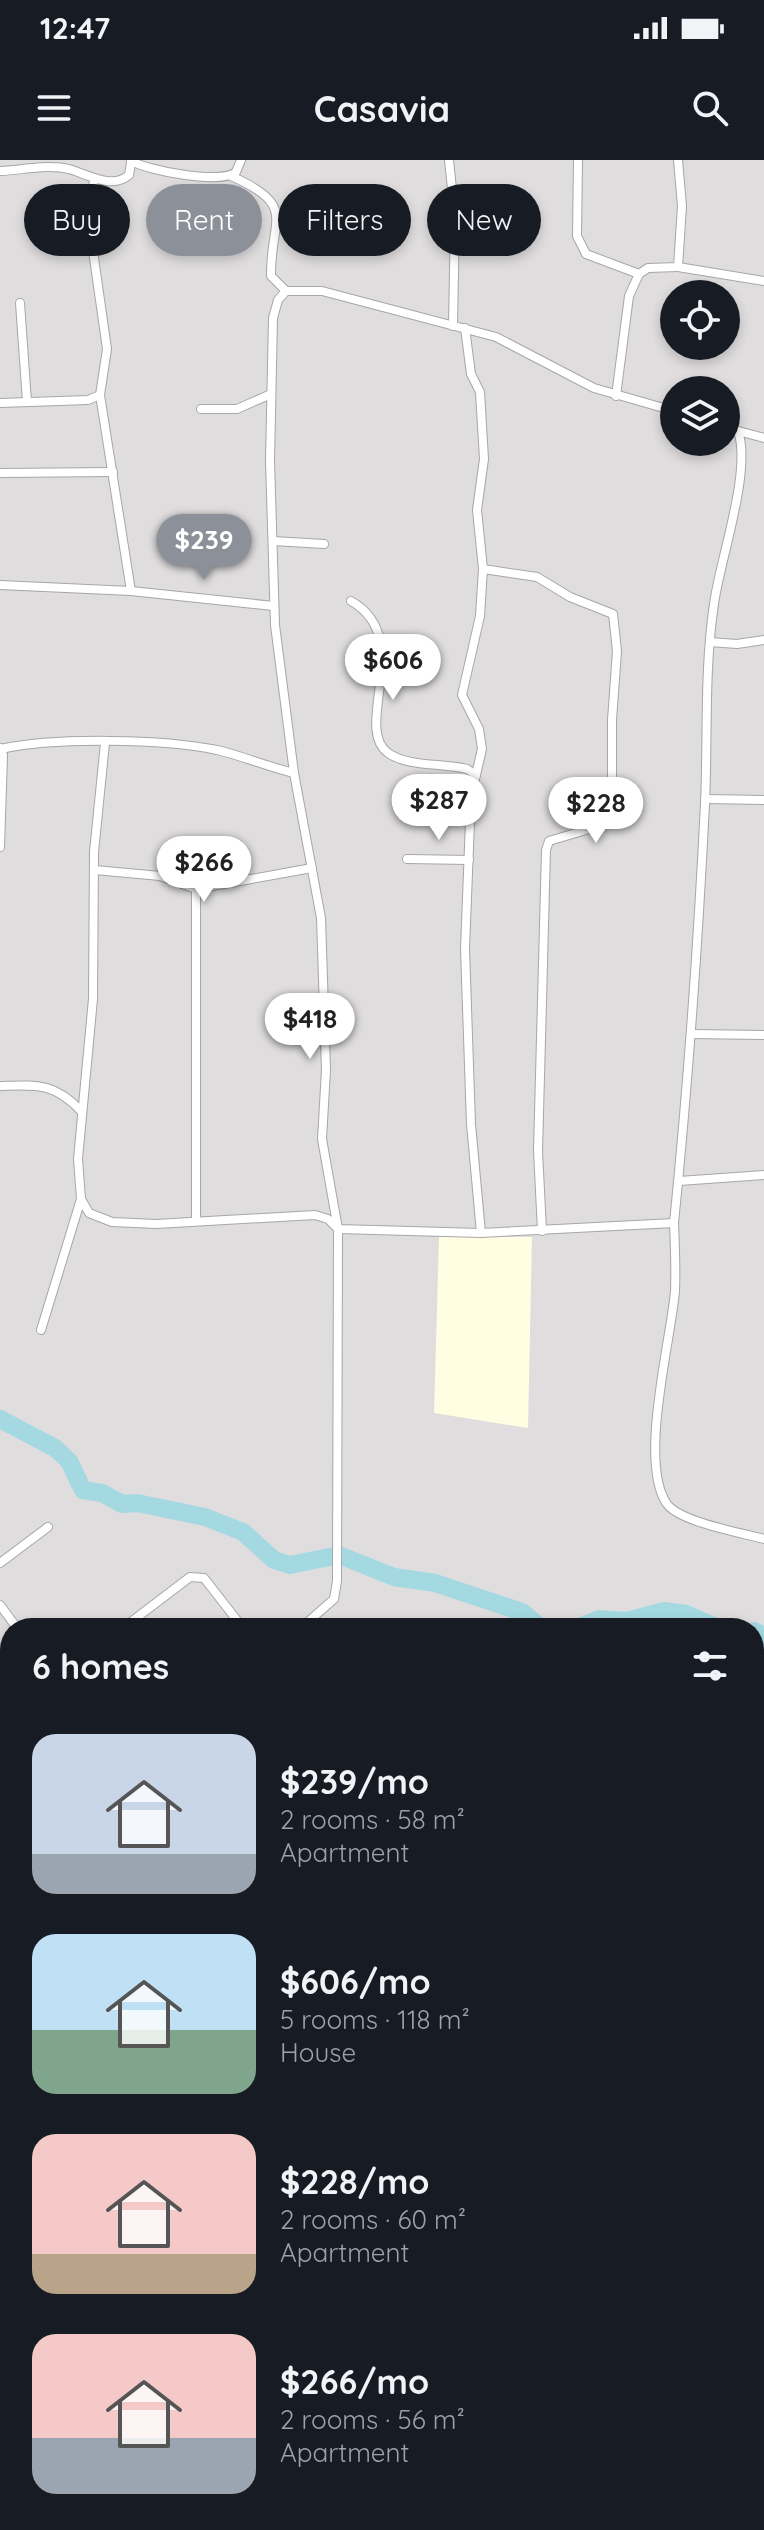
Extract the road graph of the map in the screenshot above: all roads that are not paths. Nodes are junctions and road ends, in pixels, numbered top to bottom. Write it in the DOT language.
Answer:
graph roads {
  1 [pos="241,160"];
  2 [pos="449,160"];
  3 [pos="578,160"];
  4 [pos="678,160"];
  5 [pos="131,161"];
  6 [pos="25,165"];
  7 [pos="0,171"];
  8 [pos="231,176"];
  9 [pos="94,179"];
  10 [pos="678,267"];
  11 [pos="639,274"];
  12 [pos="764,281"];
  13 [pos="286,291"];
  14 [pos="20,303"];
  15 [pos="453,326"];
  16 [pos="465,328"];
  17 [pos="271,394"];
  18 [pos="100,395"];
  19 [pos="616,396"];
  20 [pos="27,402"];
  21 [pos="0,403"];
  22 [pos="660,407"];
  23 [pos="201,409"];
  24 [pos="740,432"];
  25 [pos="764,438"];
  26 [pos="740,443"];
  27 [pos="113,472"];
  28 [pos="0,473"];
  29 [pos="273,541"];
  30 [pos="324,544"];
  31 [pos="483,569"];
  32 [pos="0,585"];
  33 [pos="131,591"];
  34 [pos="351,601"];
  35 [pos="274,606"];
  36 [pos="764,640"];
  37 [pos="710,642"];
  38 [pos="105,743"];
  39 [pos="1,749"];
  40 [pos="294,773"];
  41 [pos="476,775"];
  42 [pos="705,799"];
  43 [pos="764,800"];
  44 [pos="0,830"];
  45 [pos="0,847"];
  46 [pos="407,859"];
  47 [pos="469,860"];
  48 [pos="312,868"];
  49 [pos="95,870"];
  50 [pos="196,889"];
  51 [pos="692,1034"];
  52 [pos="764,1035"];
  53 [pos="0,1086"];
  54 [pos="81,1111"];
  55 [pos="764,1175"];
  56 [pos="679,1181"];
  57 [pos="81,1199"];
  58 [pos="196,1221"];
  59 [pos="674,1223"];
  60 [pos="338,1229"];
  61 [pos="542,1231"];
  62 [pos="481,1233"];
  63 [pos="41,1330"];
  64 [pos="48,1527"];
  65 [pos="764,1539"];
  66 [pos="0,1563"];
  67 [pos="136,1618"];
  68 [pos="235,1618"];
  69 [pos="312,1618"];
  1 -- 8 [label="street"];
  2 -- 15 [label="street"];
  3 -- 11 [label="street"];
  4 -- 10 [label="street"];
  5 -- 8 [label="street"];
  5 -- 9 [label="street"];
  6 -- 7 [label="street"];
  6 -- 9 [label="street"];
  8 -- 13 [label="street"];
  9 -- 18 [label="street"];
  10 -- 11 [label="street"];
  10 -- 12 [label="street"];
  11 -- 19 [label="street"];
  13 -- 15 [label="street"];
  13 -- 17 [label="street"];
  14 -- 20 [label="street"];
  15 -- 16 [label="street"];
  16 -- 19 [label="street"];
  16 -- 31 [label="street"];
  17 -- 23 [label="street"];
  17 -- 29 [label="street"];
  18 -- 20 [label="street"];
  18 -- 27 [label="street"];
  19 -- 22 [label="street"];
  20 -- 21 [label="street"];
  24 -- 25 [label="street"];
  26 -- 37 [label="street"];
  27 -- 28 [label="street"];
  27 -- 33 [label="street"];
  29 -- 30 [label="street"];
  29 -- 35 [label="street"];
  31 -- 41 [label="street"];
  31 -- 61 [label="street"];
  32 -- 33 [label="street"];
  33 -- 35 [label="street"];
  34 -- 41 [label="street"];
  35 -- 40 [label="street"];
  36 -- 37 [label="street"];
  37 -- 42 [label="street"];
  38 -- 39 [label="street"];
  38 -- 40 [label="street"];
  38 -- 49 [label="street"];
  39 -- 44 [label="street"];
  40 -- 48 [label="street"];
  41 -- 47 [label="street"];
  42 -- 43 [label="street"];
  42 -- 51 [label="street"];
  44 -- 45 [label="street"];
  46 -- 47 [label="street"];
  47 -- 62 [label="street"];
  48 -- 50 [label="street"];
  48 -- 60 [label="street"];
  49 -- 50 [label="street"];
  49 -- 54 [label="street"];
  50 -- 58 [label="street"];
  51 -- 52 [label="street"];
  51 -- 56 [label="street"];
  53 -- 54 [label="street"];
  54 -- 57 [label="street"];
  55 -- 56 [label="street"];
  56 -- 59 [label="street"];
  57 -- 58 [label="street"];
  57 -- 63 [label="street"];
  58 -- 60 [label="street"];
  59 -- 61 [label="street"];
  59 -- 65 [label="street"];
  60 -- 62 [label="street"];
  60 -- 69 [label="street"];
  61 -- 62 [label="street"];
  64 -- 66 [label="street"];
  67 -- 68 [label="street"];
}
